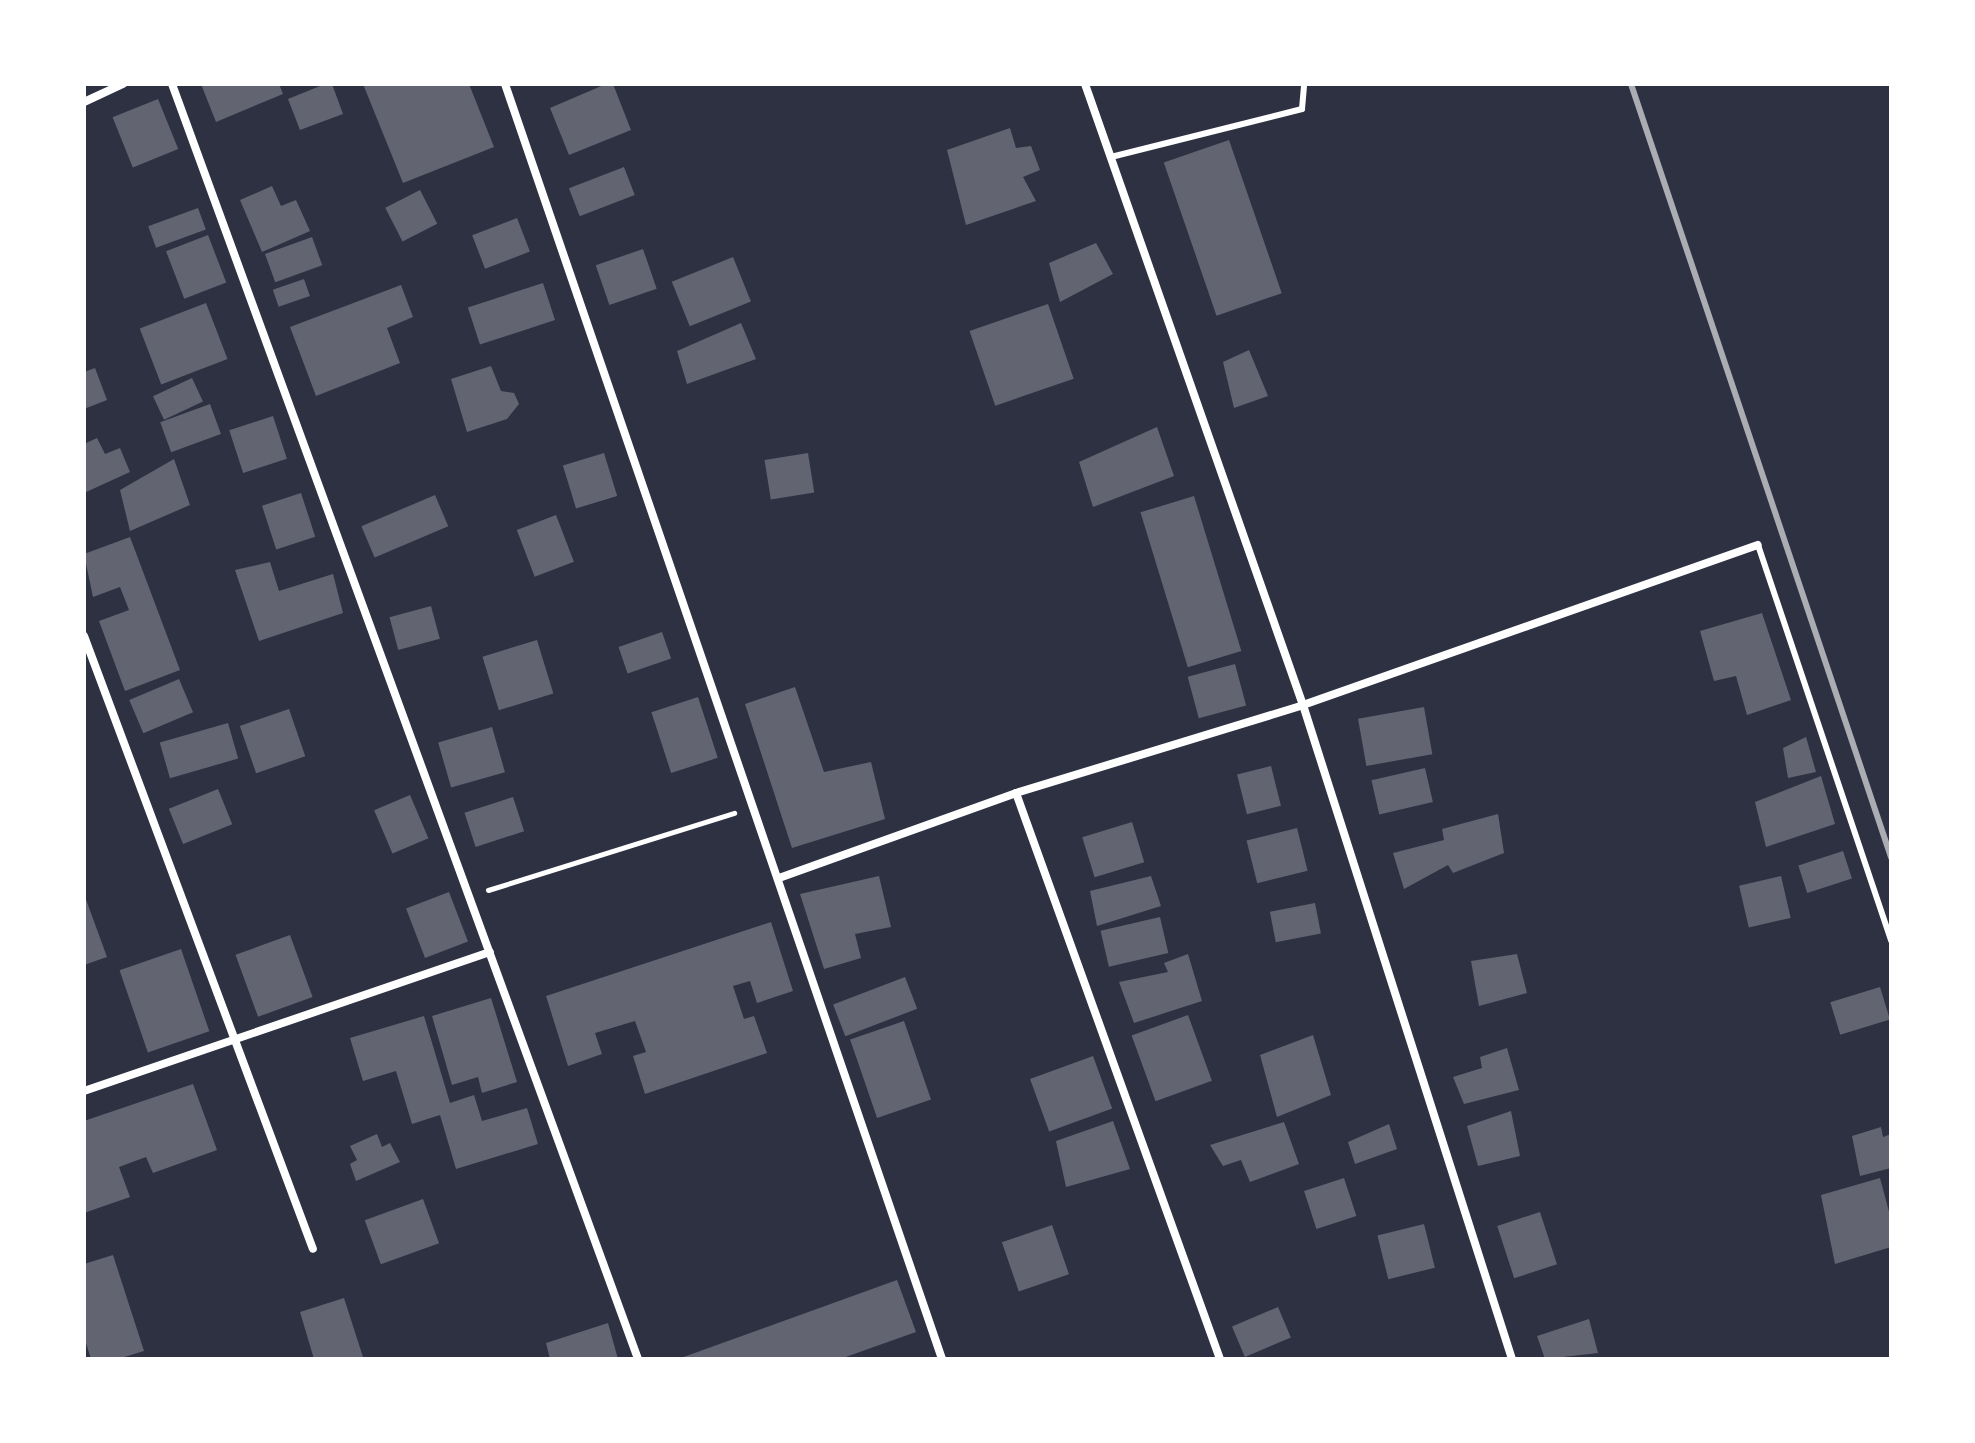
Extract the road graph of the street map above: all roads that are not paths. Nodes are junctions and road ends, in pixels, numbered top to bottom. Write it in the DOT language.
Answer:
graph roads {
  1 [pos="123,84"];
  2 [pos="172,84"];
  3 [pos="505,84"];
  4 [pos="1085,84"];
  5 [pos="1304,84"];
  6 [pos="84,102"];
  7 [pos="1111,157"];
  8 [pos="1758,545"];
  9 [pos="84,636"];
  10 [pos="1303,705"];
  11 [pos="1016,793"];
  12 [pos="779,878"];
  13 [pos="1891,941"];
  14 [pos="490,952"];
  15 [pos="234,1037"];
  16 [pos="84,1091"];
  17 [pos="313,1249"];
  18 [pos="638,1359"];
  19 [pos="942,1359"];
  20 [pos="1220,1359"];
  21 [pos="1512,1359"];
  1 -- 6 [label="street"];
  2 -- 14 [label="street"];
  3 -- 12 [label="street"];
  4 -- 7 [label="street"];
  5 -- 7 [label="lane"];
  7 -- 10 [label="street"];
  8 -- 10 [label="street"];
  8 -- 13 [label="lane"];
  9 -- 15 [label="street"];
  10 -- 11 [label="street"];
  10 -- 21 [label="street"];
  11 -- 12 [label="street"];
  11 -- 20 [label="street"];
  12 -- 19 [label="street"];
  14 -- 15 [label="street"];
  14 -- 18 [label="street"];
  15 -- 16 [label="street"];
  15 -- 17 [label="street"];
}
